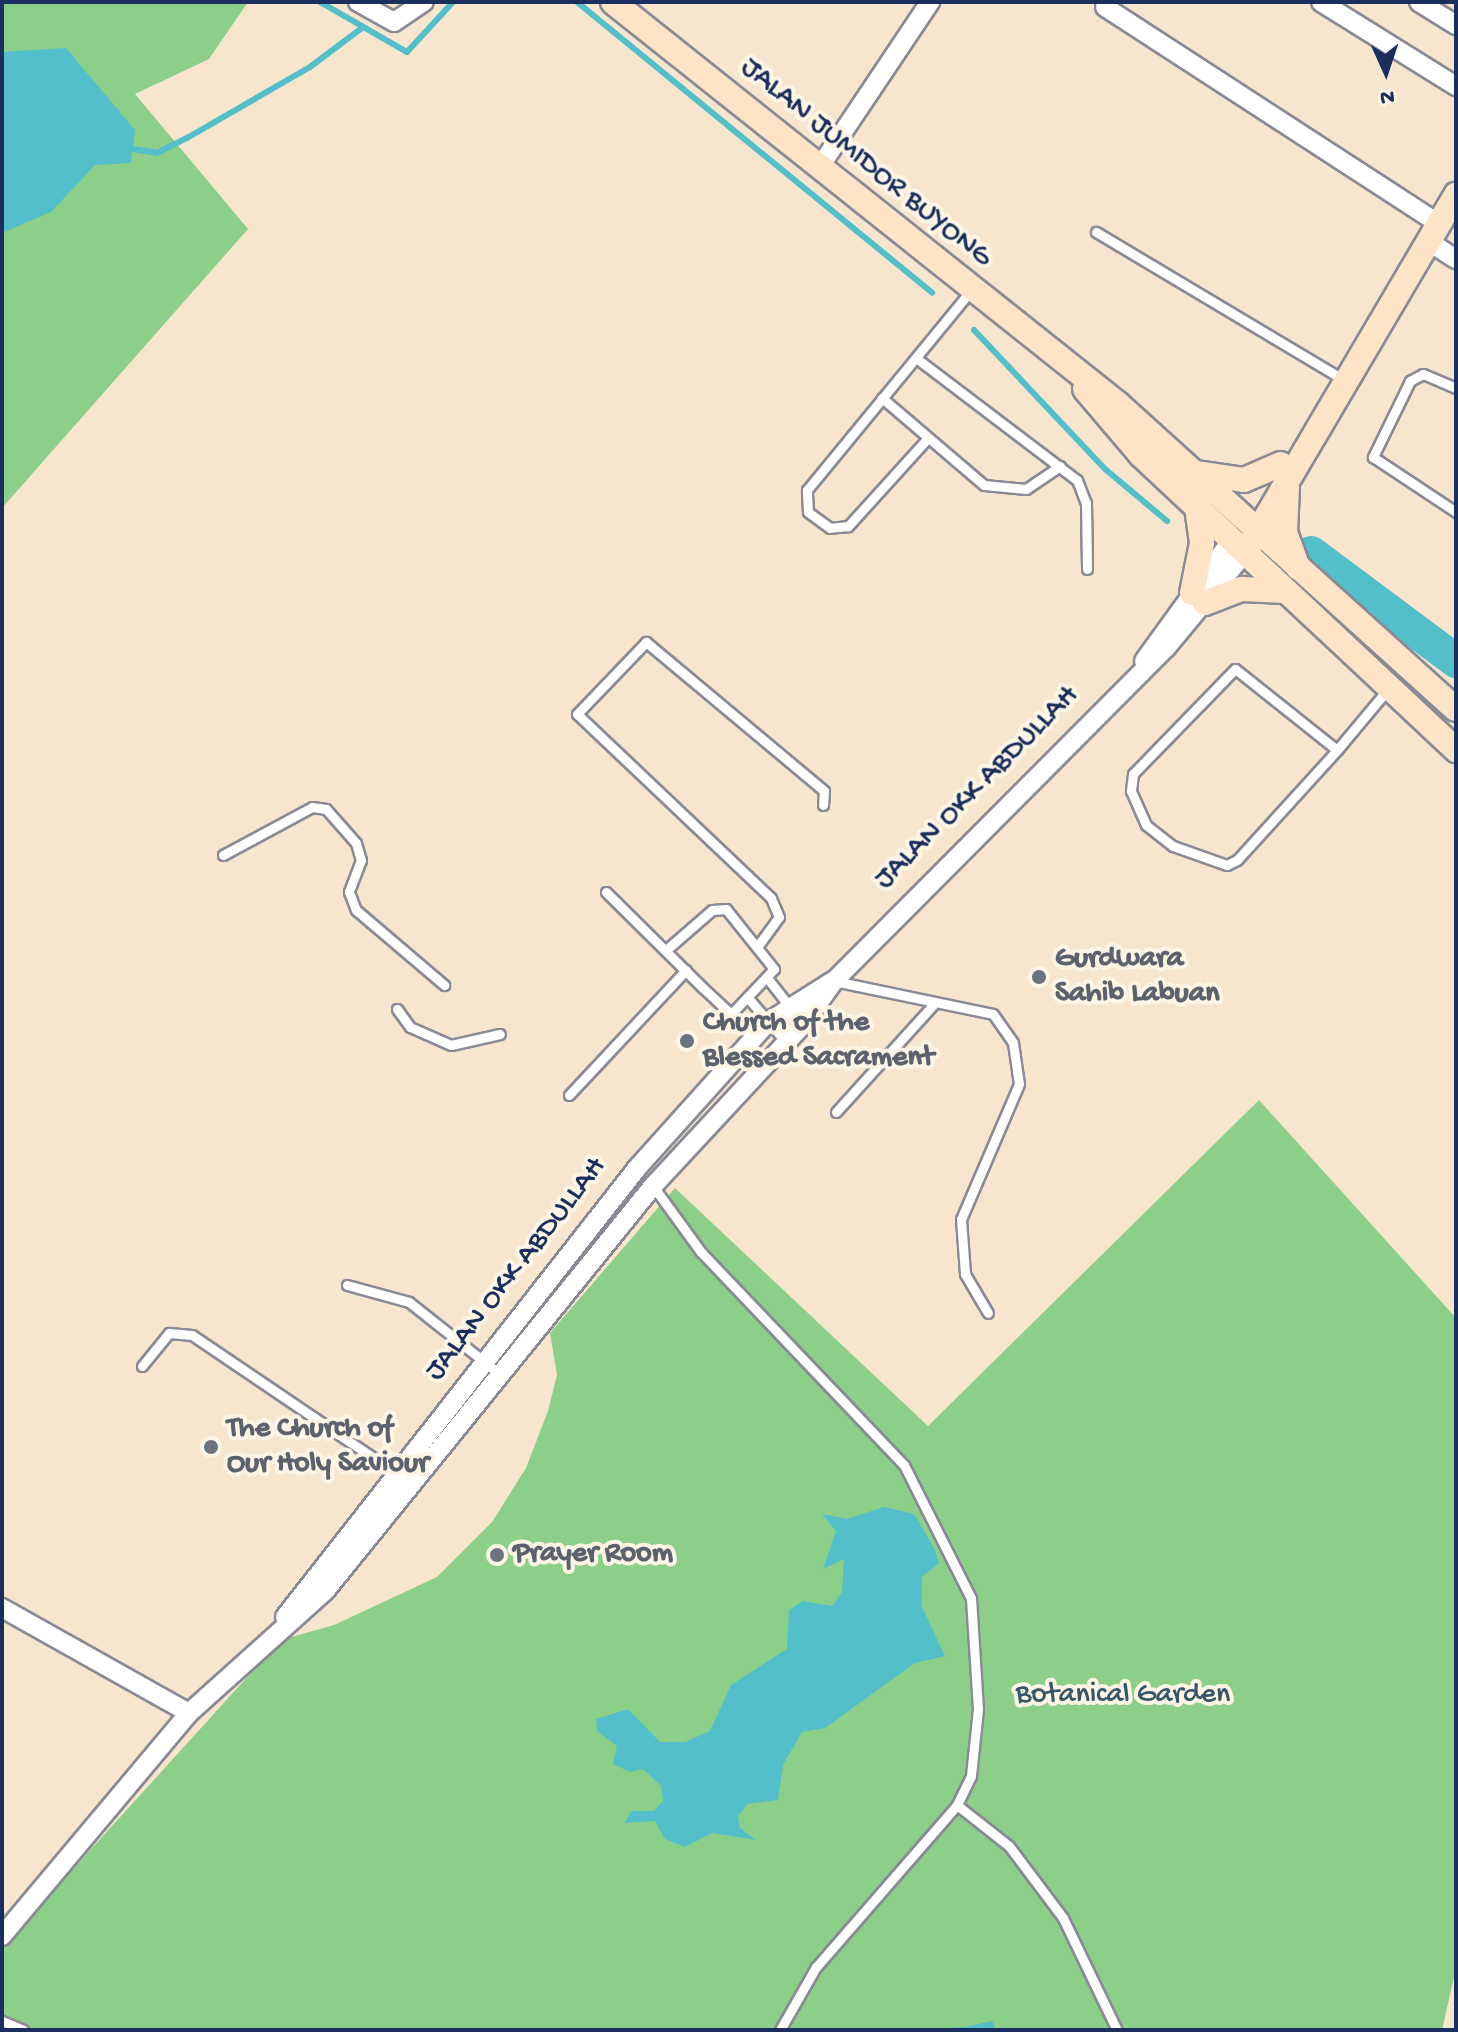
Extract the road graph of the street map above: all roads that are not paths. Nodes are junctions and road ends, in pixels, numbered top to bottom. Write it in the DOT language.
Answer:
graph roads {
  1 [pos="358,2"];
  2 [pos="424,2"];
  3 [pos="930,2"];
  4 [pos="1321,2"];
  5 [pos="1419,2"];
  6 [pos="622,5"];
  7 [pos="1105,7"];
  8 [pos="1456,25"];
  9 [pos="1456,86"];
  10 [pos="819,168"];
  11 [pos="1456,195"];
  12 [pos="1096,232"];
  13 [pos="1433,232"];
  14 [pos="1456,259"];
  15 [pos="971,290"];
  16 [pos="916,358"];
  17 [pos="1077,377"];
  18 [pos="1343,379"];
  19 [pos="1456,388"];
  20 [pos="882,398"];
  21 [pos="927,439"];
  22 [pos="1060,466"];
  23 [pos="1192,472"];
  24 [pos="1284,472"];
  25 [pos="1197,506"];
  26 [pos="1456,512"];
  27 [pos="1245,536"];
  28 [pos="1087,569"];
  29 [pos="1298,570"];
  30 [pos="1284,591"];
  31 [pos="1199,598"];
  32 [pos="1388,689"];
  33 [pos="1456,709"];
  34 [pos="1337,750"];
  35 [pos="1456,750"];
  36 [pos="823,805"];
  37 [pos="223,855"];
  38 [pos="606,892"];
  39 [pos="757,947"];
  40 [pos="666,950"];
  41 [pos="686,970"];
  42 [pos="768,979"];
  43 [pos="834,981"];
  44 [pos="444,985"];
  45 [pos="748,998"];
  46 [pos="934,1004"];
  47 [pos="788,1005"];
  48 [pos="397,1009"];
  49 [pos="768,1022"];
  50 [pos="500,1034"];
  51 [pos="786,1042"];
  52 [pos="569,1095"];
  53 [pos="836,1112"];
  54 [pos="653,1186"];
  55 [pos="347,1285"];
  56 [pos="988,1313"];
  57 [pos="486,1362"];
  58 [pos="142,1366"];
  59 [pos="501,1375"];
  60 [pos="397,1474"];
  61 [pos="413,1486"];
  62 [pos="2,1608"];
  63 [pos="279,1627"];
  64 [pos="189,1713"];
  65 [pos="957,1805"];
  66 [pos="2,1936"];
  67 [pos="2,2021"];
  68 [pos="23,2030"];
  69 [pos="780,2030"];
  70 [pos="1117,2030"];
  1 -- 2 [label="street"];
  3 -- 10 [label="street"];
  4 -- 9 [label="street"];
  5 -- 8 [label="street"];
  6 -- 10 [label="main road, JALAN JUMIDOR BUYONG"];
  7 -- 13 [label="street"];
  10 -- 15 [label="main road, JALAN JUMIDOR BUYONG"];
  11 -- 13 [label="main road, JALAN OKK ABDULLAH"];
  12 -- 18 [label="lane"];
  13 -- 14 [label="street"];
  13 -- 18 [label="main road, JALAN OKK ABDULLAH"];
  15 -- 16 [label="lane"];
  15 -- 17 [label="main road, JALAN JUMIDOR BUYONG"];
  16 -- 20 [label="lane"];
  16 -- 22 [label="lane"];
  17 -- 23 [label="main road, JALAN JUMIDOR BUYONG"];
  17 -- 25 [label="main road, JALAN JUMIDOR BUYONG"];
  18 -- 24 [label="main road, JALAN OKK ABDULLAH"];
  19 -- 26 [label="lane"];
  20 -- 21 [label="lane"];
  20 -- 21 [label="lane"];
  21 -- 22 [label="lane"];
  22 -- 28 [label="lane"];
  23 -- 24 [label="main road"];
  23 -- 27 [label="main road, JALAN JUMIDOR BUYONG"];
  24 -- 27 [label="main road, JALAN OKK ABDULLAH"];
  24 -- 29 [label="main road"];
  25 -- 27 [label="main road, JALAN JUMIDOR BUYONG"];
  25 -- 31 [label="main road"];
  27 -- 29 [label="main road"];
  27 -- 30 [label="main road"];
  27 -- 31 [label="street, JALAN OKK ABDULLAH"];
  29 -- 33 [label="main road"];
  30 -- 31 [label="main road"];
  30 -- 32 [label="main road"];
  31 -- 43 [label="street, JALAN OKK ABDULLAH"];
  32 -- 34 [label="lane"];
  32 -- 35 [label="main road"];
  34 -- 34 [label="lane"];
  36 -- 39 [label="lane"];
  37 -- 44 [label="lane"];
  38 -- 40 [label="lane"];
  39 -- 40 [label="lane"];
  39 -- 42 [label="lane"];
  40 -- 41 [label="lane"];
  41 -- 45 [label="lane"];
  41 -- 52 [label="lane"];
  42 -- 45 [label="lane"];
  42 -- 47 [label="lane"];
  43 -- 46 [label="lane"];
  43 -- 47 [label="street, JALAN OKK ABDULLAH"];
  43 -- 51 [label="street, JALAN OKK ABDULLAH"];
  45 -- 49 [label="lane"];
  46 -- 53 [label="lane"];
  46 -- 56 [label="lane"];
  47 -- 49 [label="street, JALAN OKK ABDULLAH"];
  48 -- 50 [label="lane"];
  49 -- 51 [label="lane"];
  49 -- 57 [label="street, JALAN OKK ABDULLAH"];
  51 -- 54 [label="street, JALAN OKK ABDULLAH"];
  54 -- 59 [label="street, JALAN OKK ABDULLAH"];
  54 -- 65 [label="lane"];
  55 -- 57 [label="lane"];
  57 -- 59 [label="lane"];
  57 -- 60 [label="street, JALAN OKK ABDULLAH"];
  58 -- 60 [label="lane"];
  59 -- 61 [label="street, JALAN OKK ABDULLAH"];
  60 -- 61 [label="lane"];
  60 -- 63 [label="street, JALAN OKK ABDULLAH"];
  61 -- 63 [label="street, JALAN OKK ABDULLAH"];
  62 -- 64 [label="street"];
  63 -- 64 [label="street, JALAN OKK ABDULLAH"];
  64 -- 66 [label="street, JALAN OKK ABDULLAH"];
  65 -- 69 [label="lane"];
  65 -- 70 [label="lane"];
  67 -- 68 [label="lane"];
}
